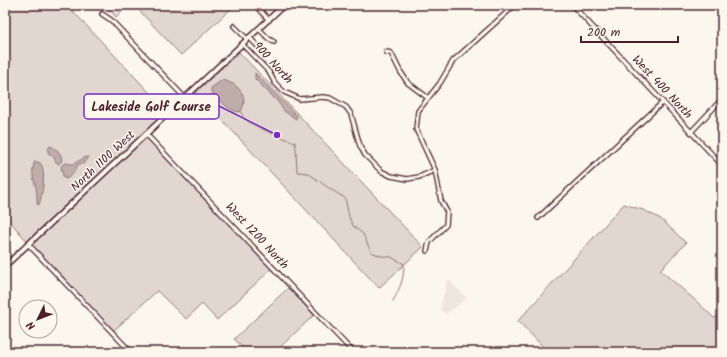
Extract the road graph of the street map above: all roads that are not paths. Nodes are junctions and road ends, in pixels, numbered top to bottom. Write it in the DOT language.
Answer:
graph roads {
  1 [pos="255,5"];
  2 [pos="284,5"];
  3 [pos="515,5"];
  4 [pos="572,5"];
  5 [pos="102,14"];
  6 [pos="268,20"];
  7 [pos="234,26"];
  8 [pos="259,29"];
  9 [pos="248,38"];
  10 [pos="274,42"];
  11 [pos="242,44"];
  12 [pos="386,52"];
  13 [pos="266,55"];
  14 [pos="185,98"];
  15 [pos="428,98"];
  16 [pos="722,100"];
  17 [pos="663,102"];
  18 [pos="691,132"];
  19 [pos="146,134"];
  20 [pos="722,165"];
  21 [pos="435,170"];
  22 [pos="538,218"];
  23 [pos="28,244"];
  24 [pos="427,251"];
  25 [pos="5,266"];
  26 [pos="131,352"];
  27 [pos="353,352"];
  1 -- 6 [label="street"];
  2 -- 6 [label="street, North 1100 West"];
  3 -- 15 [label="street"];
  4 -- 17 [label="street, West 400 North"];
  5 -- 14 [label="street"];
  6 -- 8 [label="street, North 1100 West"];
  7 -- 9 [label="street"];
  8 -- 9 [label="street, North 1100 West"];
  8 -- 10 [label="street"];
  9 -- 11 [label="street, North 1100 West"];
  9 -- 13 [label="street"];
  11 -- 14 [label="street, North 1100 West"];
  11 -- 21 [label="street, 900 North"];
  12 -- 15 [label="street"];
  14 -- 19 [label="street, North 1100 West"];
  15 -- 21 [label="street"];
  16 -- 18 [label="street"];
  17 -- 18 [label="street, West 400 North"];
  17 -- 22 [label="street"];
  18 -- 20 [label="street, West 400 North"];
  19 -- 23 [label="street, North 1100 West"];
  19 -- 27 [label="street, West 1200 North"];
  21 -- 24 [label="street"];
  23 -- 25 [label="street, North 1100 West"];
  23 -- 26 [label="street"];
}
